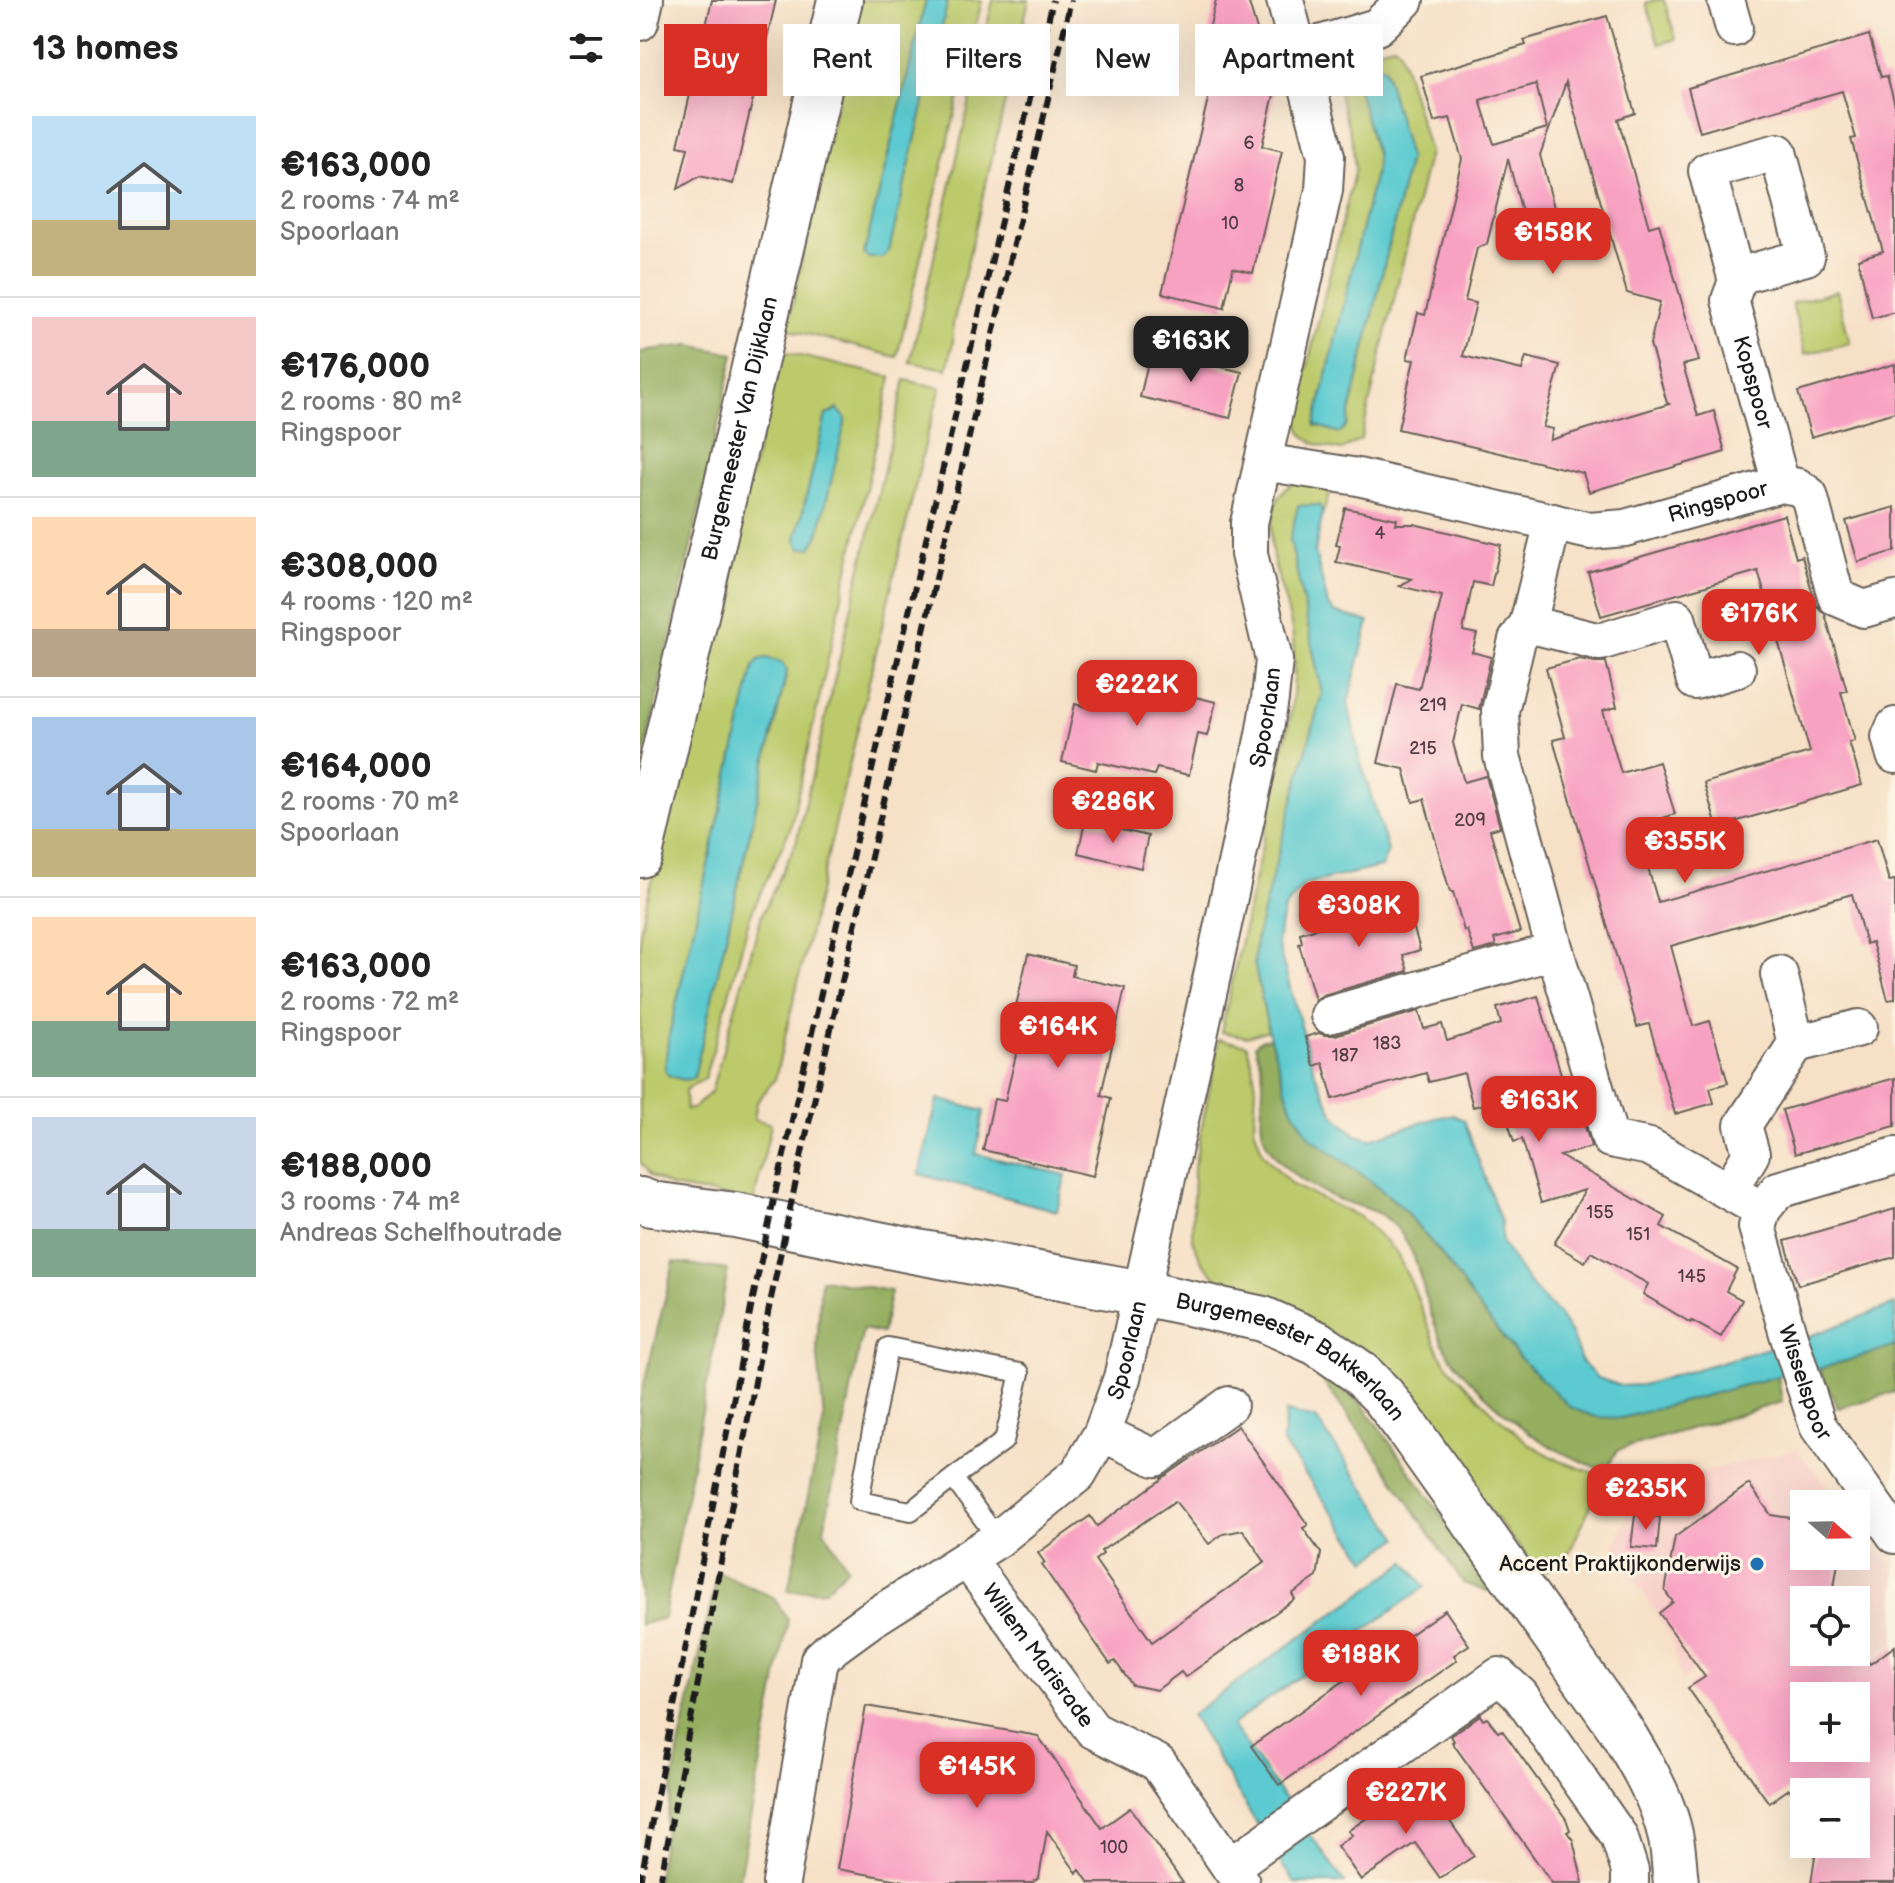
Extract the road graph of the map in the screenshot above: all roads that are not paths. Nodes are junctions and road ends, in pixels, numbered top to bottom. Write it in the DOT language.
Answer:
graph roads {
  1 [pos="645,0"];
  2 [pos="840,0"];
  3 [pos="1285,0"];
  4 [pos="1405,0"];
  5 [pos="640,22"];
  6 [pos="1292,24"];
  7 [pos="1380,24"];
  8 [pos="1311,96"];
  9 [pos="1737,281"];
  10 [pos="1263,462"];
  11 [pos="1781,484"];
  12 [pos="1553,522"];
  13 [pos="1895,600"];
  14 [pos="1528,624"];
  15 [pos="1737,669"];
  16 [pos="1895,726"];
  17 [pos="1895,755"];
  18 [pos="640,855"];
  19 [pos="1555,951"];
  20 [pos="1779,974"];
  21 [pos="1329,1015"];
  22 [pos="1859,1028"];
  23 [pos="1796,1044"];
  24 [pos="1895,1156"];
  25 [pos="1729,1191"];
  26 [pos="640,1200"];
  27 [pos="1762,1210"];
  28 [pos="1142,1293"];
  29 [pos="1229,1405"];
  30 [pos="1102,1433"];
  31 [pos="953,1478"];
  32 [pos="1895,1535"];
  33 [pos="998,1539"];
  34 [pos="967,1559"];
  35 [pos="1235,1875"];
  36 [pos="781,1883"];
  37 [pos="1630,1883"];
  38 [pos="1676,1883"];
  1 -- 5 [label="street"];
  2 -- 18 [label="street, Burgemeester Van Dijklaan"];
  3 -- 6 [label="street, Spoorlaan"];
  4 -- 7 [label="street"];
  8 -- 10 [label="street, Spoorlaan"];
  9 -- 11 [label="street, Kopspoor"];
  10 -- 12 [label="street, Ringspoor"];
  10 -- 28 [label="street, Spoorlaan"];
  11 -- 12 [label="street, Ringspoor"];
  11 -- 13 [label="street, Ringspoor"];
  12 -- 14 [label="street"];
  14 -- 15 [label="street"];
  14 -- 19 [label="street"];
  16 -- 17 [label="street"];
  19 -- 21 [label="street"];
  19 -- 25 [label="street"];
  20 -- 23 [label="street"];
  22 -- 23 [label="street"];
  23 -- 25 [label="street"];
  24 -- 27 [label="street"];
  25 -- 27 [label="street"];
  26 -- 28 [label="street, Burgemeester Bakkerlaan"];
  27 -- 32 [label="street, Wisselspoor"];
  28 -- 30 [label="street, Spoorlaan"];
  28 -- 38 [label="street, Burgemeester Bakkerlaan"];
  29 -- 30 [label="street"];
  30 -- 33 [label="street, Spoorlaan"];
  31 -- 31 [label="lane"];
  31 -- 33 [label="lane"];
  33 -- 34 [label="street, Spoorlaan"];
  34 -- 35 [label="street, Willem Marisrade"];
  34 -- 36 [label="street, Spoorlaan"];
  35 -- 37 [label="street"];
}
